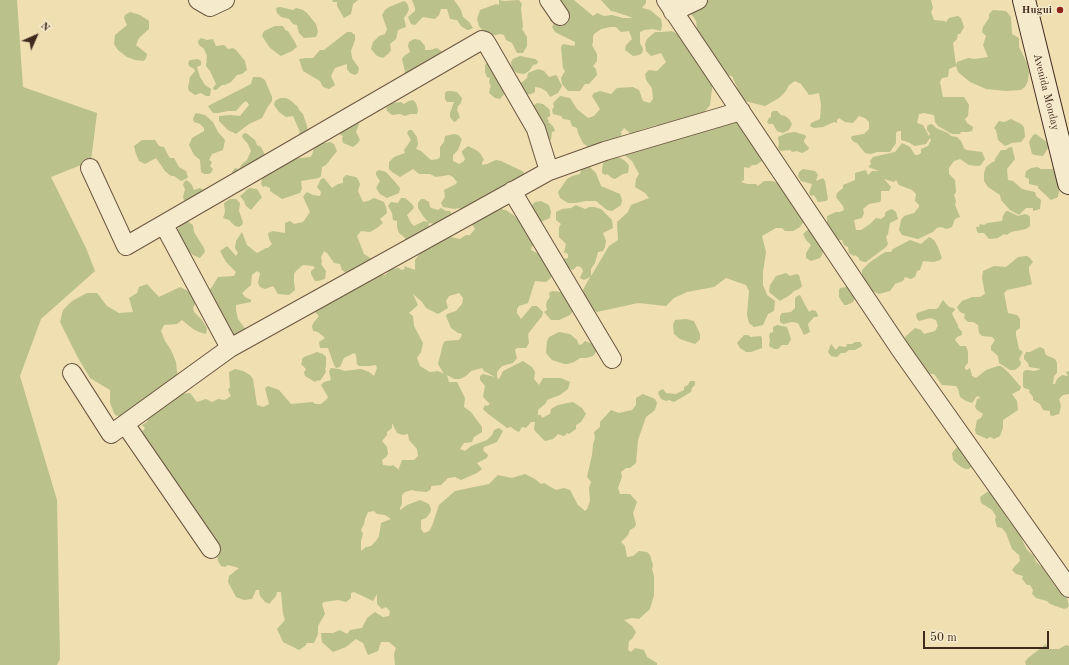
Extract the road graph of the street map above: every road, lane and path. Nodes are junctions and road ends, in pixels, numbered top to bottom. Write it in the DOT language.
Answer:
graph roads {
  1 [pos="198,0"];
  2 [pos="225,0"];
  3 [pos="549,0"];
  4 [pos="698,0"];
  5 [pos="1024,0"];
  6 [pos="670,6"];
  7 [pos="560,16"];
  8 [pos="741,111"];
  9 [pos="90,168"];
  10 [pos="549,171"];
  11 [pos="1069,183"];
  12 [pos="512,191"];
  13 [pos="164,224"];
  14 [pos="230,348"];
  15 [pos="612,359"];
  16 [pos="72,373"];
  17 [pos="125,424"];
  18 [pos="211,549"];
  19 [pos="1069,588"];
  1 -- 2 [label="street"];
  3 -- 7 [label="street"];
  4 -- 6 [label="street"];
  5 -- 11 [label="main road, Avenida Monday"];
  6 -- 8 [label="street"];
  8 -- 10 [label="street"];
  8 -- 19 [label="street"];
  9 -- 13 [label="street"];
  10 -- 12 [label="street"];
  10 -- 13 [label="street"];
  12 -- 14 [label="street"];
  12 -- 15 [label="street"];
  13 -- 14 [label="street"];
  14 -- 17 [label="street"];
  16 -- 17 [label="street"];
  17 -- 18 [label="street"];
}
